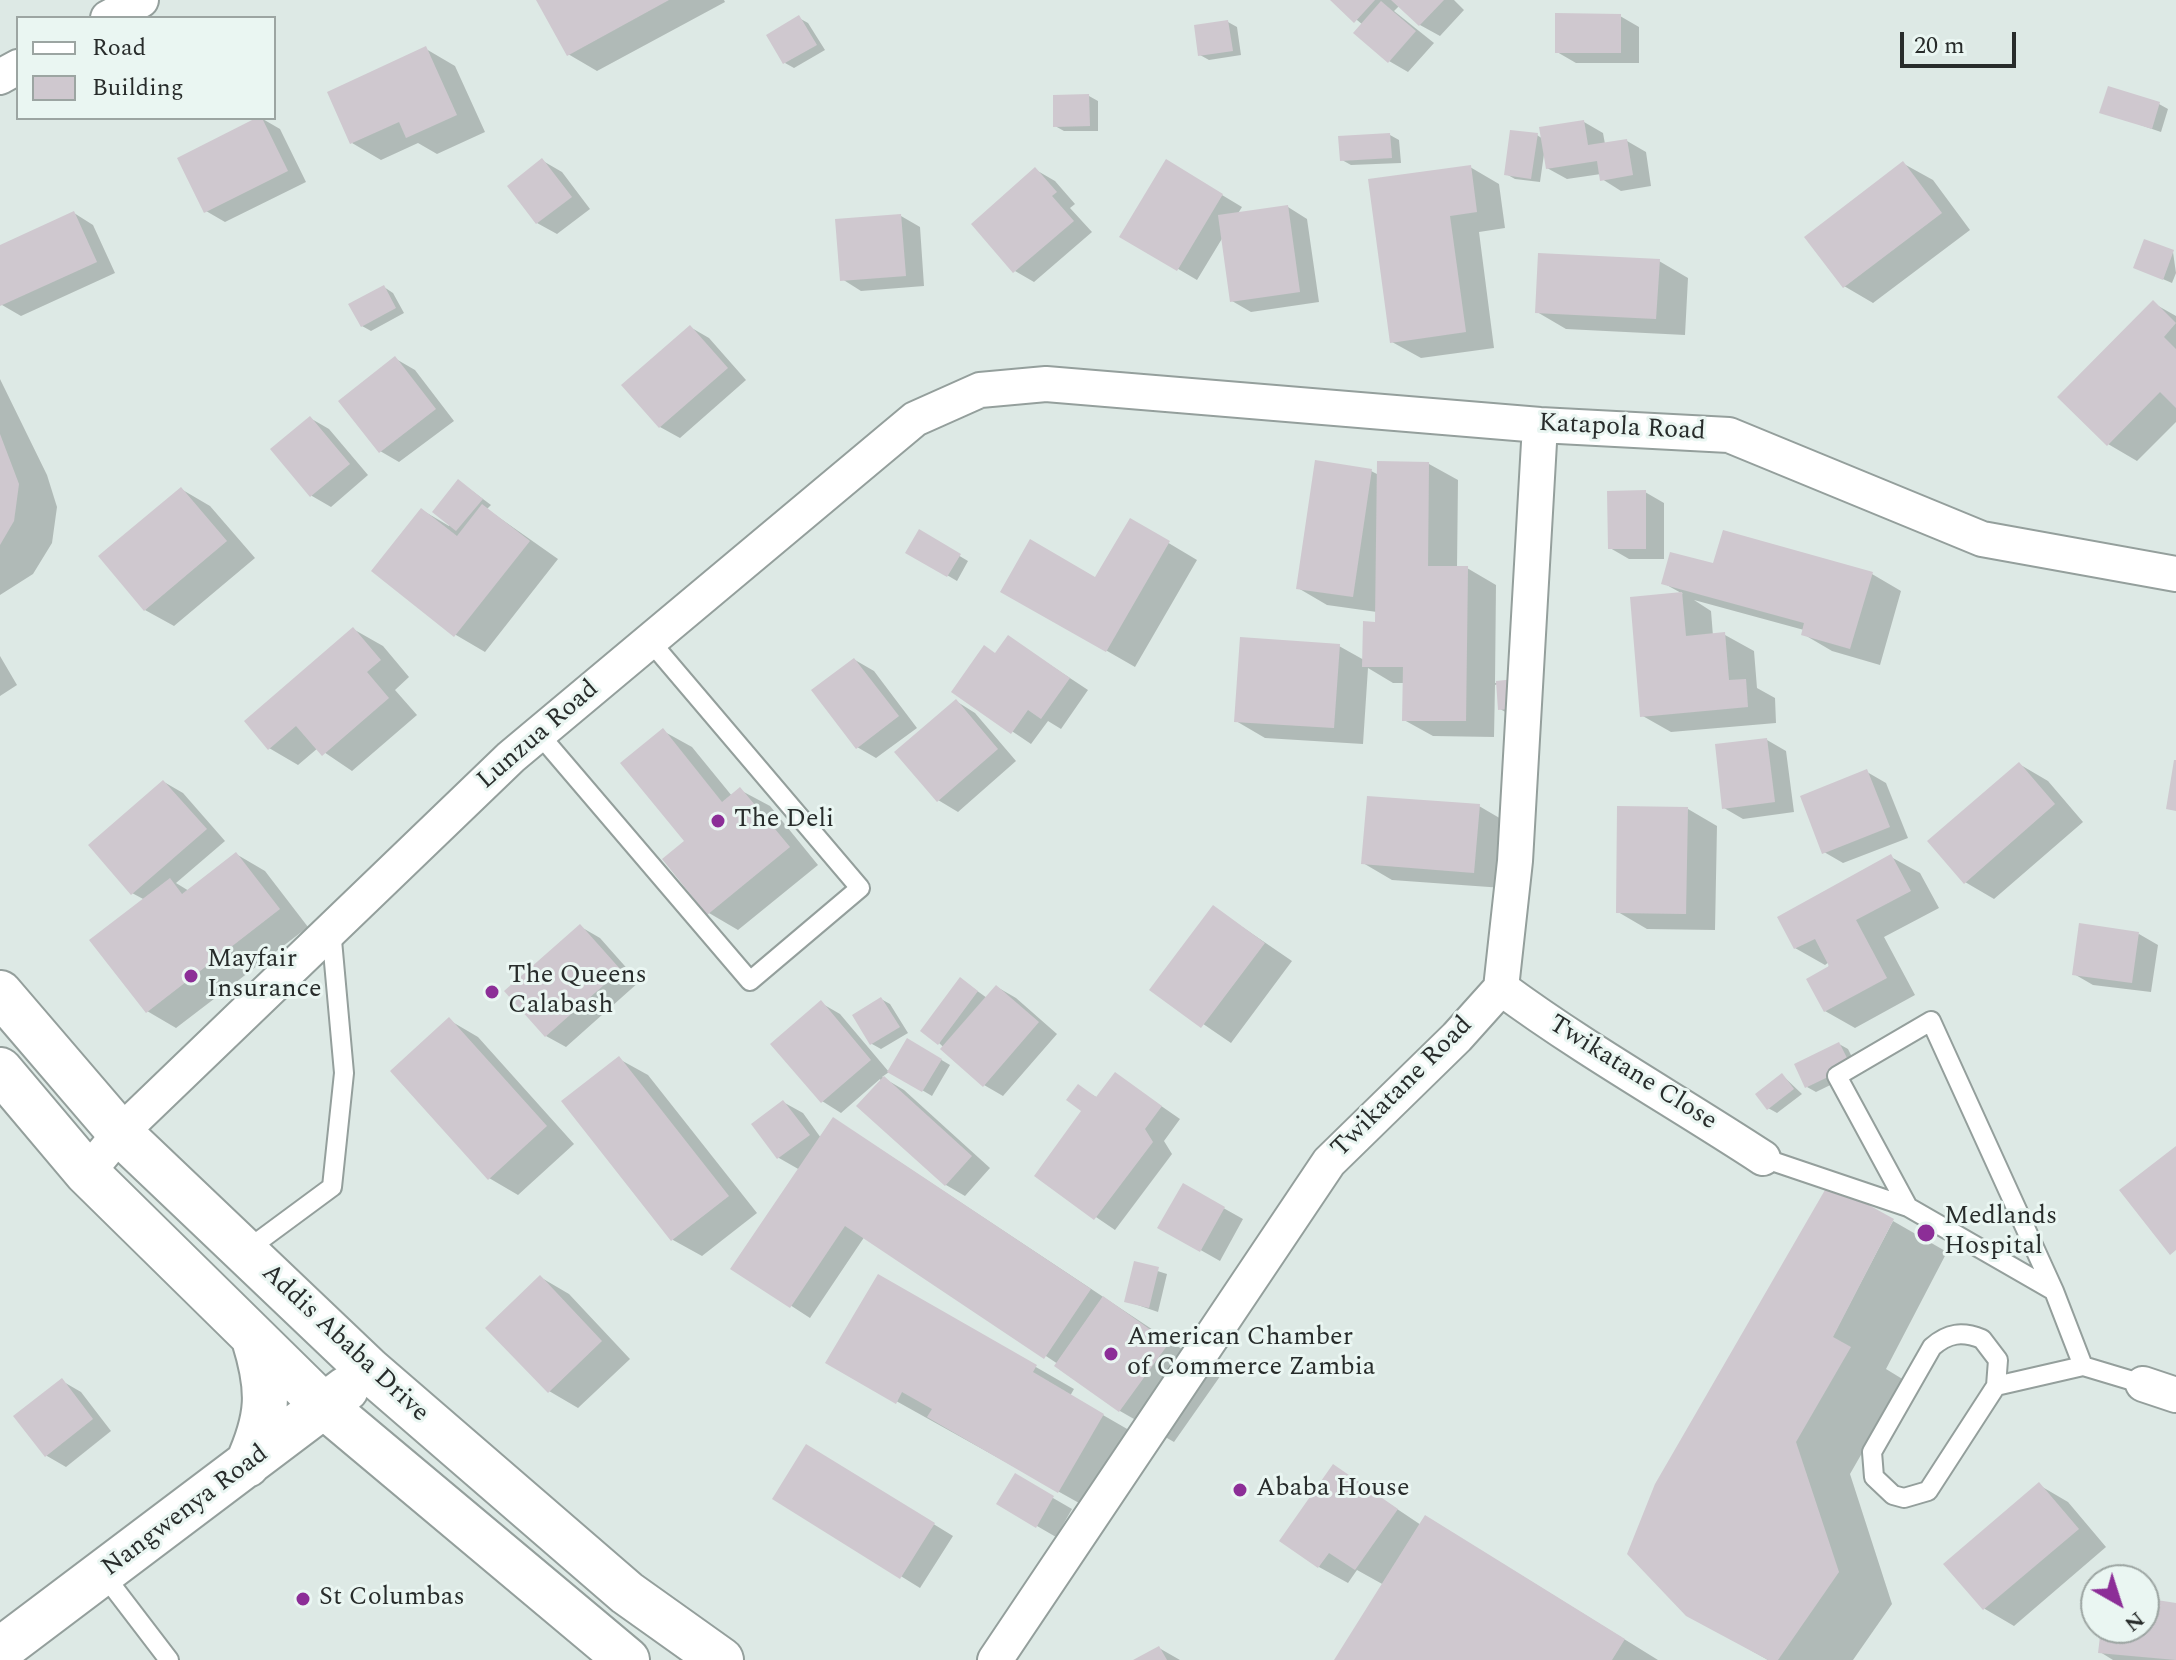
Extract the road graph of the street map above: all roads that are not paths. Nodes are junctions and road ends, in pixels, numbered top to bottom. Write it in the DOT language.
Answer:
graph roads {
  1 [pos="141,0"];
  2 [pos="112,16"];
  3 [pos="1046,384"];
  4 [pos="1540,425"];
  5 [pos="2176,574"];
  6 [pos="650,641"];
  7 [pos="539,734"];
  8 [pos="331,929"];
  9 [pos="1501,988"];
  10 [pos="0,993"];
  11 [pos="0,1070"];
  12 [pos="120,1133"];
  13 [pos="1763,1158"];
  14 [pos="87,1173"];
  15 [pos="1908,1207"];
  16 [pos="244,1252"];
  17 [pos="2054,1291"];
  18 [pos="254,1339"];
  19 [pos="2083,1366"];
  20 [pos="369,1370"];
  21 [pos="2143,1384"];
  22 [pos="1996,1386"];
  23 [pos="2176,1395"];
  24 [pos="324,1406"];
  25 [pos="247,1465"];
  26 [pos="104,1575"];
  27 [pos="0,1650"];
  28 [pos="169,1660"];
  29 [pos="627,1660"];
  30 [pos="721,1660"];
  31 [pos="995,1660"];
  1 -- 2 [label="street"];
  3 -- 4 [label="street, Katapola Road"];
  3 -- 6 [label="street, Lunzua Road"];
  4 -- 5 [label="street, Katapola Road"];
  4 -- 9 [label="street"];
  6 -- 7 [label="street, Lunzua Road"];
  6 -- 7 [label="lane"];
  7 -- 8 [label="street, Lunzua Road"];
  8 -- 12 [label="street, Lunzua Road"];
  8 -- 16 [label="lane"];
  9 -- 13 [label="street, Twikatane Close"];
  9 -- 31 [label="street, Twikatane Road"];
  10 -- 12 [label="main road, Addis Ababa Drive"];
  11 -- 14 [label="main road"];
  12 -- 14 [label="street, Lunzua Road"];
  12 -- 16 [label="main road, Addis Ababa Drive"];
  13 -- 15 [label="lane"];
  14 -- 18 [label="main road"];
  15 -- 17 [label="lane"];
  15 -- 17 [label="lane"];
  16 -- 20 [label="main road, Addis Ababa Drive"];
  17 -- 19 [label="lane"];
  18 -- 24 [label="main road"];
  18 -- 25 [label="main road"];
  19 -- 21 [label="lane"];
  19 -- 22 [label="lane"];
  20 -- 24 [label="main road, Nangwenya Road"];
  20 -- 30 [label="main road, Addis Ababa Drive"];
  21 -- 23 [label="street"];
  22 -- 22 [label="lane"];
  24 -- 25 [label="main road, Nangwenya Road"];
  24 -- 29 [label="main road"];
  25 -- 26 [label="main road, Nangwenya Road"];
  26 -- 27 [label="main road, Nangwenya Road"];
  26 -- 28 [label="lane"];
}
